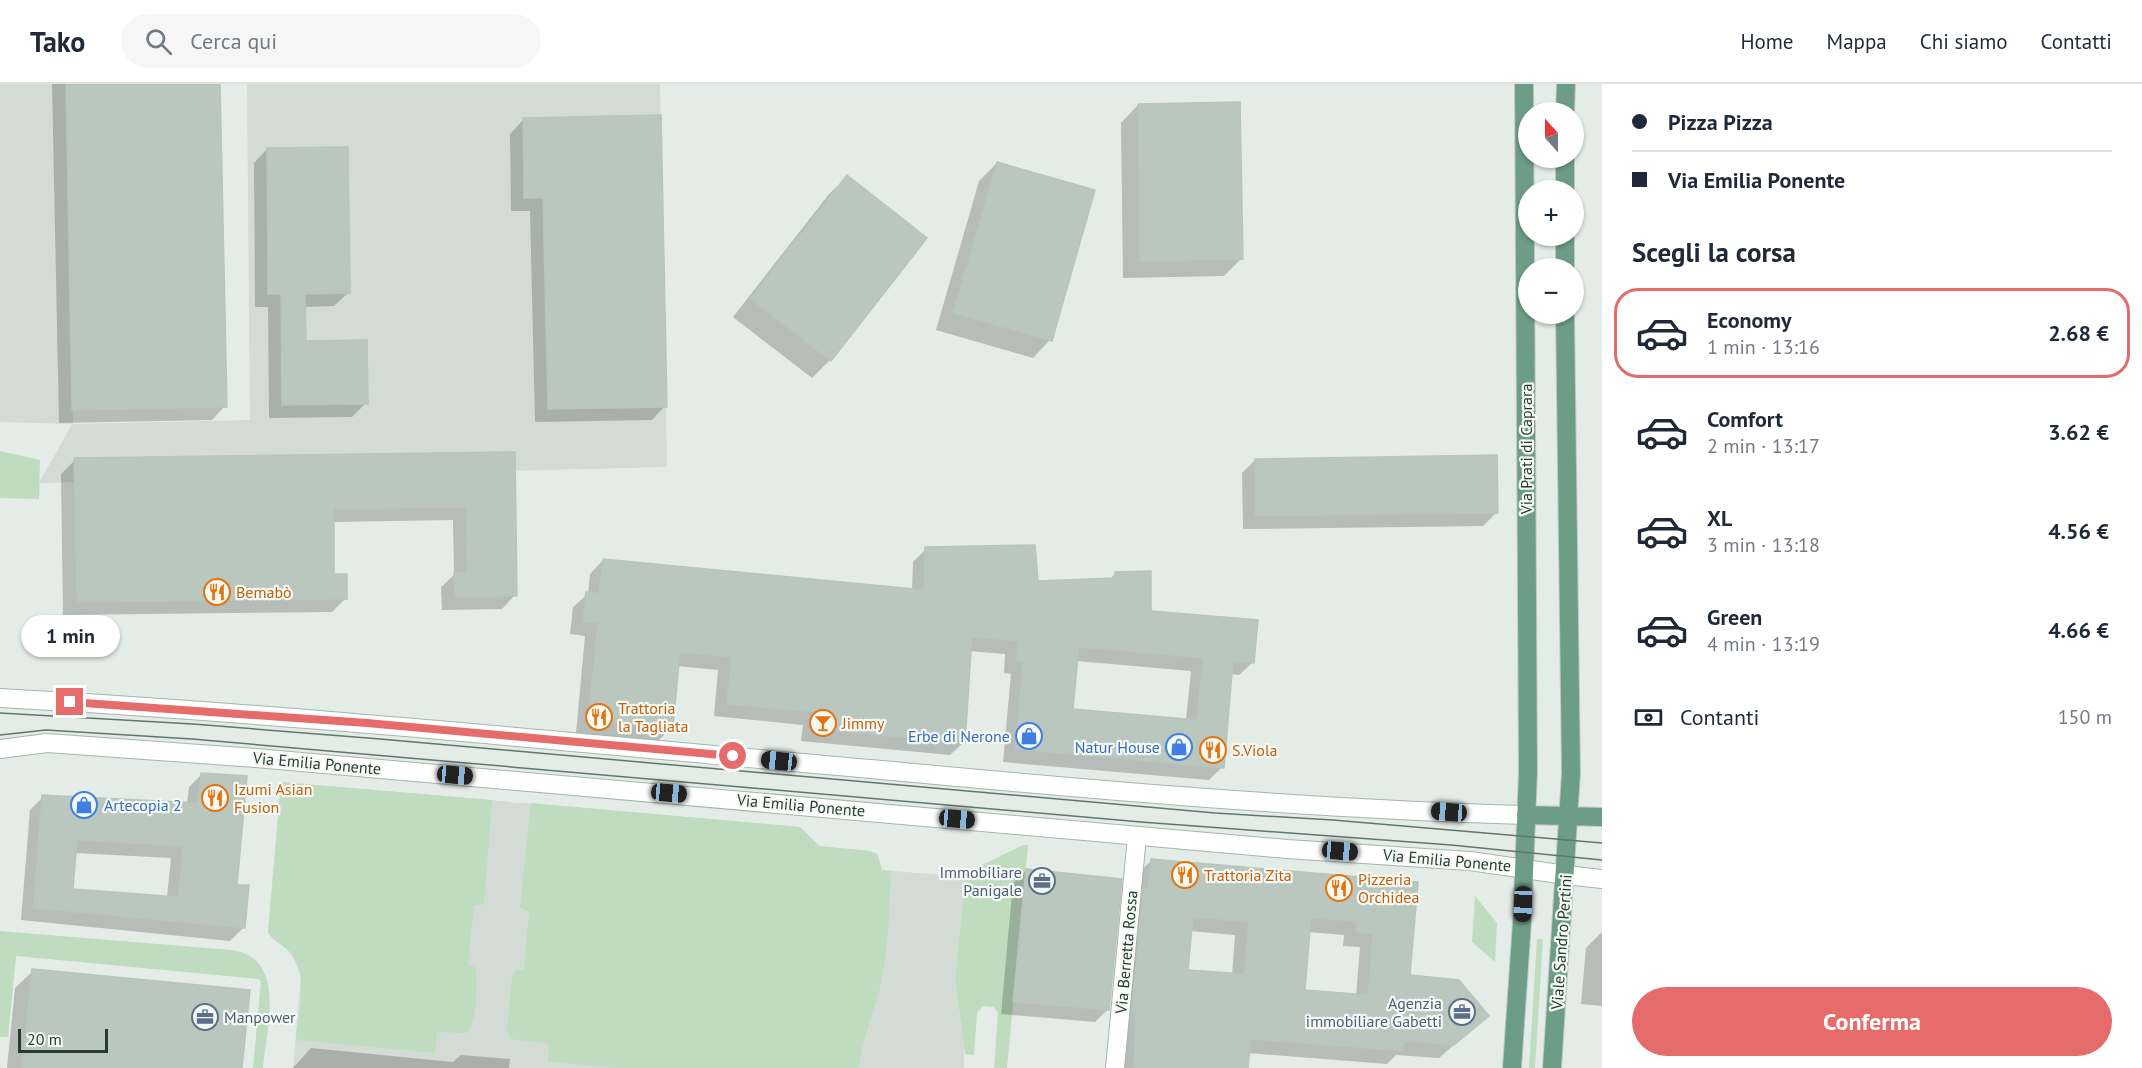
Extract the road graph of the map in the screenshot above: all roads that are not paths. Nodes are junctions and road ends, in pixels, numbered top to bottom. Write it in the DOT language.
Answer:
graph roads {
  1 [pos="1524,84"];
  2 [pos="1566,84"];
  3 [pos="1565,102"];
  4 [pos="1565,324"];
  5 [pos="0,698"];
  6 [pos="0,749"];
  7 [pos="1526,815"];
  8 [pos="1569,816"];
  9 [pos="1602,817"];
  10 [pos="1137,836"];
  11 [pos="1524,868"];
  12 [pos="1566,875"];
  13 [pos="1602,879"];
  14 [pos="1115,1068"];
  15 [pos="1512,1068"];
  16 [pos="1552,1068"];
  1 -- 7 [label="main road, Via Prati di Caprara"];
  2 -- 3 [label="main road"];
  4 -- 8 [label="main road"];
  5 -- 7 [label="main road"];
  6 -- 10 [label="main road, Via Emilia Ponente"];
  7 -- 8 [label="main road"];
  7 -- 11 [label="main road"];
  8 -- 9 [label="main road"];
  8 -- 12 [label="main road, Viale Sandro Pertini"];
  10 -- 11 [label="main road, Via Emilia Ponente"];
  10 -- 14 [label="main road, Via Berretta Rossa"];
  11 -- 12 [label="main road, Via Emilia Ponente"];
  11 -- 15 [label="main road"];
  12 -- 13 [label="main road, Via Emilia Ponente"];
  12 -- 16 [label="main road, Viale Sandro Pertini"];
}
